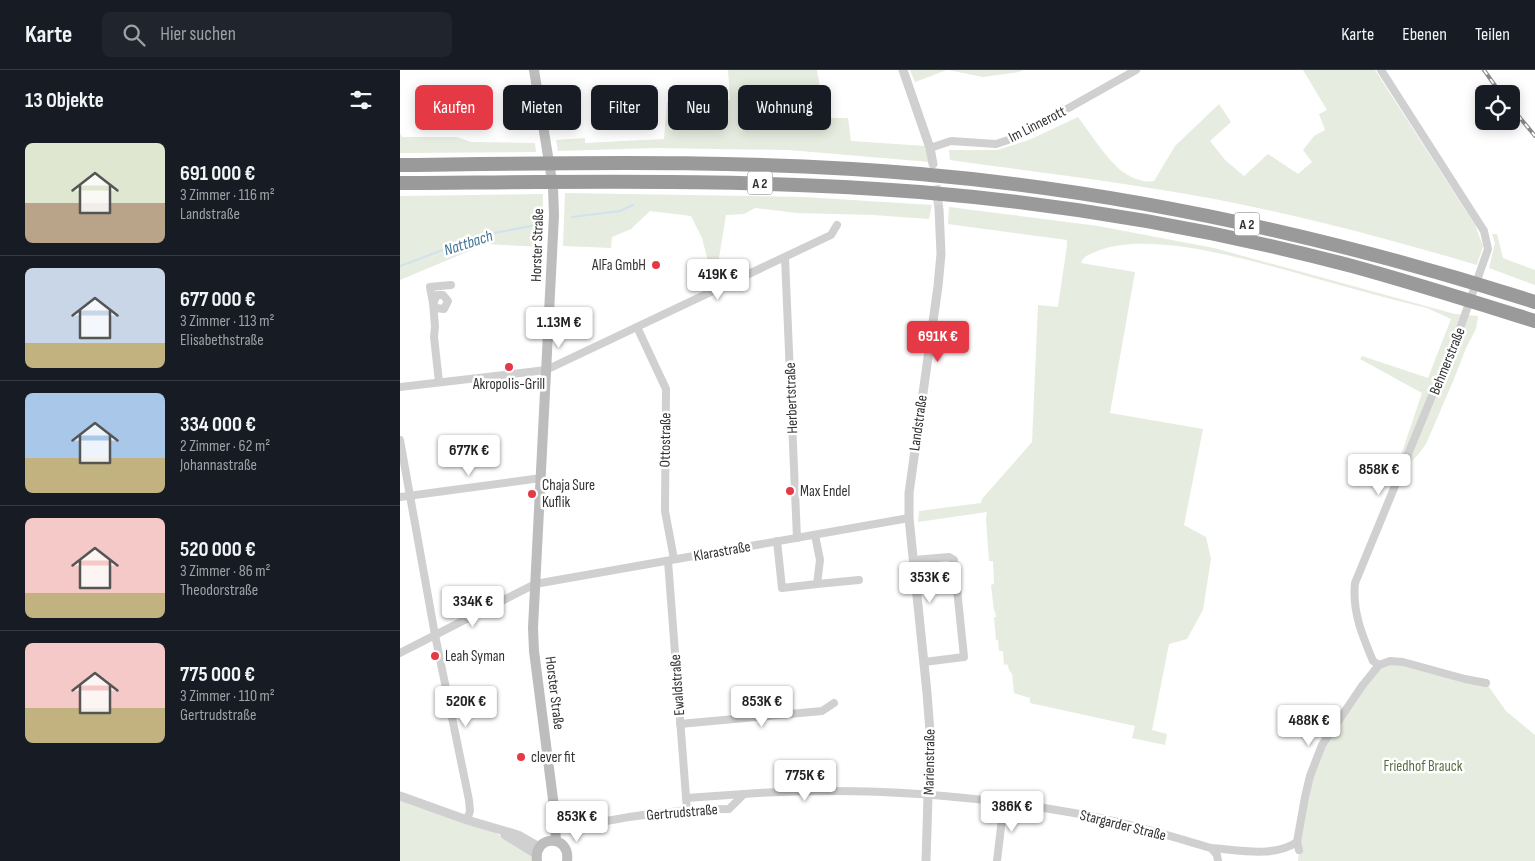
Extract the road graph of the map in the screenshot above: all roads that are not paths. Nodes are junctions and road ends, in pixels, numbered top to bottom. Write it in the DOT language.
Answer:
graph roads {
  1 [pos="534,70"];
  2 [pos="903,70"];
  3 [pos="1136,70"];
  4 [pos="1381,70"];
  5 [pos="930,148"];
  6 [pos="933,164"];
  7 [pos="400,165"];
  8 [pos="400,183"];
  9 [pos="939,209"];
  10 [pos="837,225"];
  11 [pos="785,258"];
  12 [pos="451,285"];
  13 [pos="1535,302"];
  14 [pos="1535,321"];
  15 [pos="637,327"];
  16 [pos="546,370"];
  17 [pos="439,382"];
  18 [pos="400,387"];
  19 [pos="400,440"];
  20 [pos="541,478"];
  21 [pos="410,496"];
  22 [pos="400,497"];
  23 [pos="909,518"];
  24 [pos="815,535"];
  25 [pos="796,538"];
  26 [pos="777,541"];
  27 [pos="671,560"];
  28 [pos="914,560"];
  29 [pos="859,580"];
  30 [pos="536,584"];
  31 [pos="817,584"];
  32 [pos="436,635"];
  33 [pos="400,653"];
  34 [pos="924,662"];
  35 [pos="1379,665"];
  36 [pos="1486,683"];
  37 [pos="834,703"];
  38 [pos="680,724"];
  39 [pos="744,794"];
  40 [pos="400,796"];
  41 [pos="928,796"];
  42 [pos="686,798"];
  43 [pos="1004,802"];
  44 [pos="686,810"];
  45 [pos="467,820"];
  46 [pos="556,827"];
  47 [pos="556,841"];
  48 [pos="1297,842"];
  49 [pos="1211,848"];
  50 [pos="1299,850"];
  51 [pos="537,854"];
  52 [pos="567,861"];
  53 [pos="926,861"];
  54 [pos="997,861"];
  55 [pos="1218,861"];
  1 -- 16 [label="main road, Horster Straße"];
  2 -- 5 [label="street"];
  3 -- 5 [label="street, Im Linnerott"];
  4 -- 35 [label="street, Behmerstraße"];
  5 -- 6 [label="street"];
  7 -- 13 [label="highway, A 2"];
  8 -- 14 [label="highway, A 2"];
  9 -- 23 [label="street, Landstraße"];
  10 -- 11 [label="street"];
  11 -- 15 [label="street"];
  11 -- 25 [label="street, Herbertstraße"];
  12 -- 17 [label="street"];
  15 -- 16 [label="street"];
  15 -- 27 [label="street, Ottostraße"];
  16 -- 17 [label="street"];
  16 -- 20 [label="main road, Horster Straße"];
  17 -- 18 [label="street"];
  19 -- 21 [label="street"];
  20 -- 21 [label="street"];
  20 -- 30 [label="main road, Horster Straße"];
  21 -- 22 [label="street"];
  21 -- 32 [label="street"];
  23 -- 24 [label="street, Klarastraße"];
  23 -- 28 [label="street, Marienstraße"];
  24 -- 25 [label="street, Klarastraße"];
  24 -- 31 [label="street"];
  25 -- 26 [label="street, Klarastraße"];
  26 -- 27 [label="street, Klarastraße"];
  26 -- 31 [label="street"];
  27 -- 30 [label="street, Klarastraße"];
  27 -- 38 [label="street, Ewaldstraße"];
  28 -- 34 [label="street, Marienstraße"];
  28 -- 34 [label="street"];
  29 -- 31 [label="street"];
  30 -- 32 [label="street, Klarastraße"];
  30 -- 46 [label="main road, Horster Straße"];
  32 -- 33 [label="street, Klarastraße"];
  32 -- 45 [label="street"];
  34 -- 41 [label="street, Marienstraße"];
  35 -- 36 [label="street"];
  35 -- 48 [label="street"];
  37 -- 38 [label="street"];
  38 -- 42 [label="street, Ewaldstraße"];
  39 -- 41 [label="street, Gertrudstraße"];
  39 -- 42 [label="street, Gertrudstraße"];
  39 -- 44 [label="street, Gertrudstraße"];
  40 -- 45 [label="street"];
  41 -- 43 [label="street, Stargarder Straße"];
  41 -- 53 [label="street, Marienstraße"];
  42 -- 44 [label="street, Ewaldstraße"];
  43 -- 49 [label="street, Stargarder Straße"];
  43 -- 54 [label="street"];
  44 -- 46 [label="street, Gertrudstraße"];
  45 -- 51 [label="street"];
  46 -- 47 [label="main road, Horster Straße"];
  47 -- 51 [label="main road"];
  47 -- 52 [label="main road"];
  48 -- 49 [label="street"];
  48 -- 50 [label="street"];
  49 -- 55 [label="street"];
}
